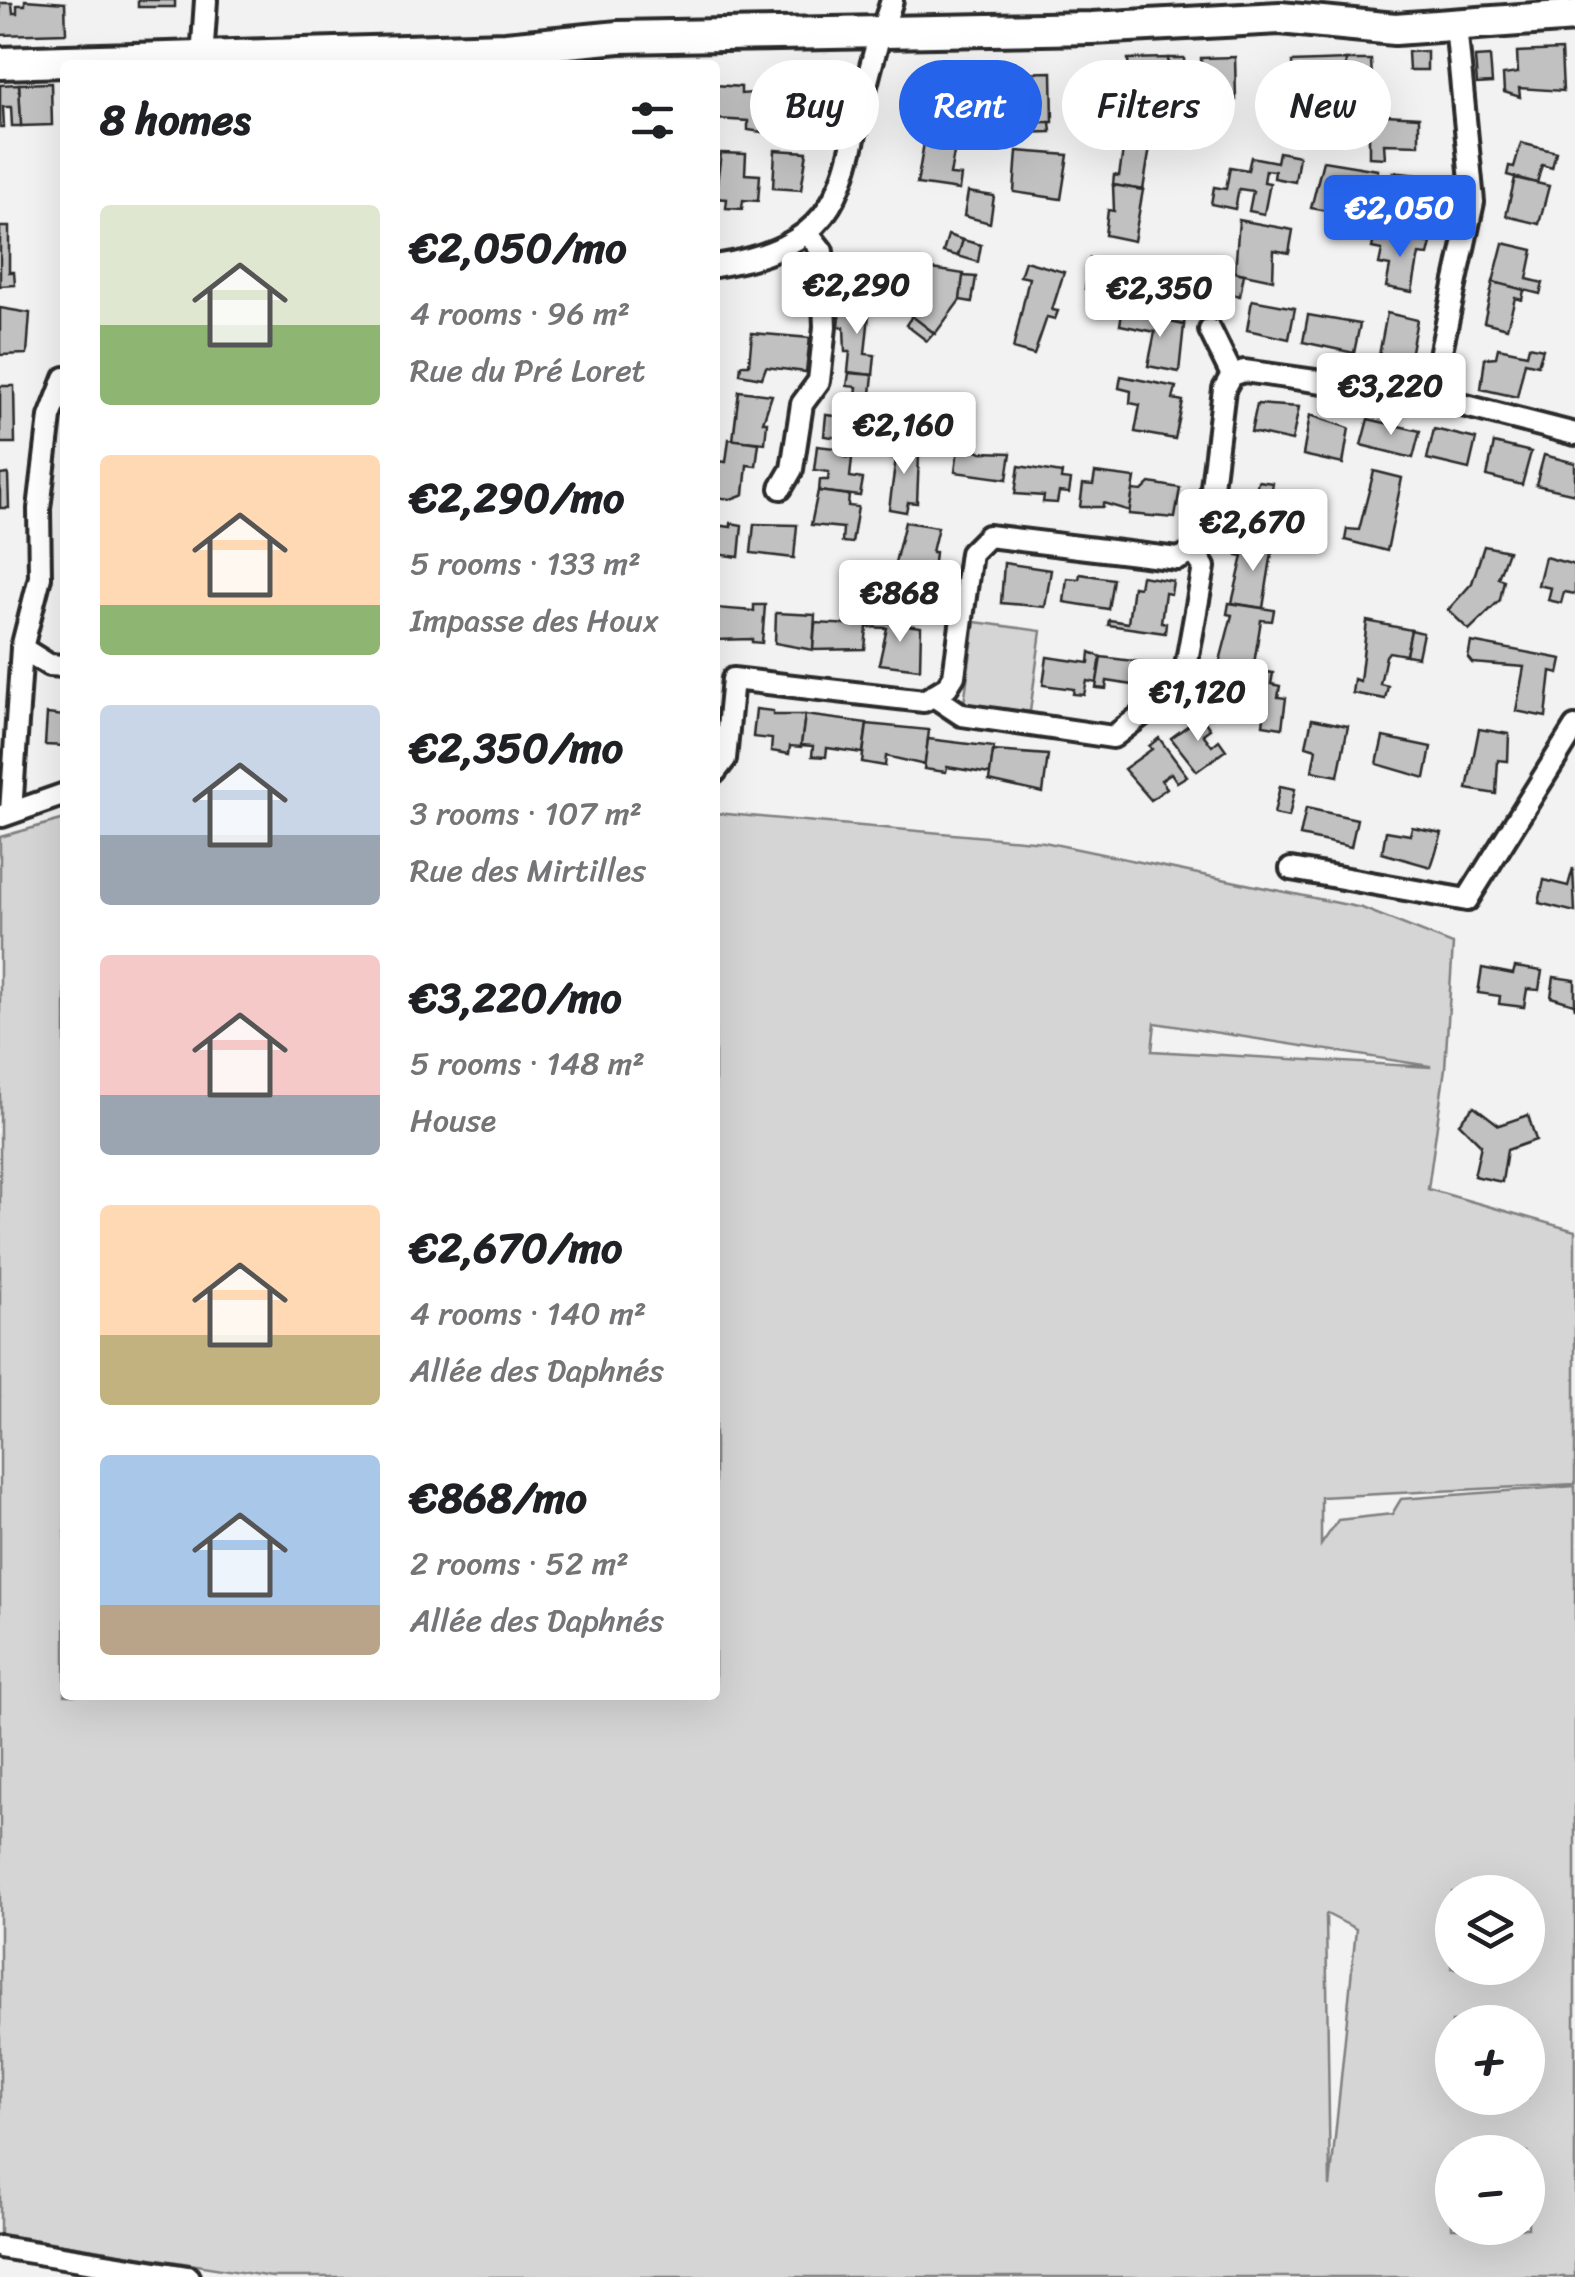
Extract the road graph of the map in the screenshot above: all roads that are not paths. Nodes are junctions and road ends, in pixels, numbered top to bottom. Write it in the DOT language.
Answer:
graph roads {
  1 [pos="206,0"];
  2 [pos="892,0"];
  3 [pos="1575,16"];
  4 [pos="1456,25"];
  5 [pos="880,34"];
  6 [pos="202,59"];
  7 [pos="162,60"];
  8 [pos="60,63"];
  9 [pos="0,64"];
  10 [pos="807,232"];
  11 [pos="720,265"];
  12 [pos="1210,330"];
  13 [pos="1232,375"];
  14 [pos="60,391"];
  15 [pos="1431,397"];
  16 [pos="1575,434"];
  17 [pos="781,488"];
  18 [pos="1194,552"];
  19 [pos="22,648"];
  20 [pos="60,666"];
  21 [pos="724,678"];
  22 [pos="935,697"];
  23 [pos="1575,727"];
  24 [pos="720,766"];
  25 [pos="60,796"];
  26 [pos="6,815"];
  27 [pos="1291,869"];
  28 [pos="0,2247"];
  29 [pos="188,2277"];
  1 -- 6 [label="street"];
  2 -- 5 [label="street"];
  3 -- 4 [label="main road"];
  4 -- 5 [label="main road"];
  4 -- 15 [label="street"];
  5 -- 6 [label="main road"];
  5 -- 10 [label="street"];
  6 -- 7 [label="main road"];
  8 -- 9 [label="main road"];
  10 -- 11 [label="street"];
  10 -- 17 [label="street"];
  12 -- 13 [label="street"];
  13 -- 15 [label="street"];
  13 -- 18 [label="street"];
  14 -- 19 [label="street"];
  15 -- 16 [label="street"];
  18 -- 22 [label="street"];
  18 -- 22 [label="street"];
  19 -- 20 [label="street"];
  19 -- 26 [label="street"];
  21 -- 22 [label="street"];
  21 -- 24 [label="street"];
  23 -- 27 [label="street"];
  25 -- 26 [label="street"];
  28 -- 29 [label="street"];
}
